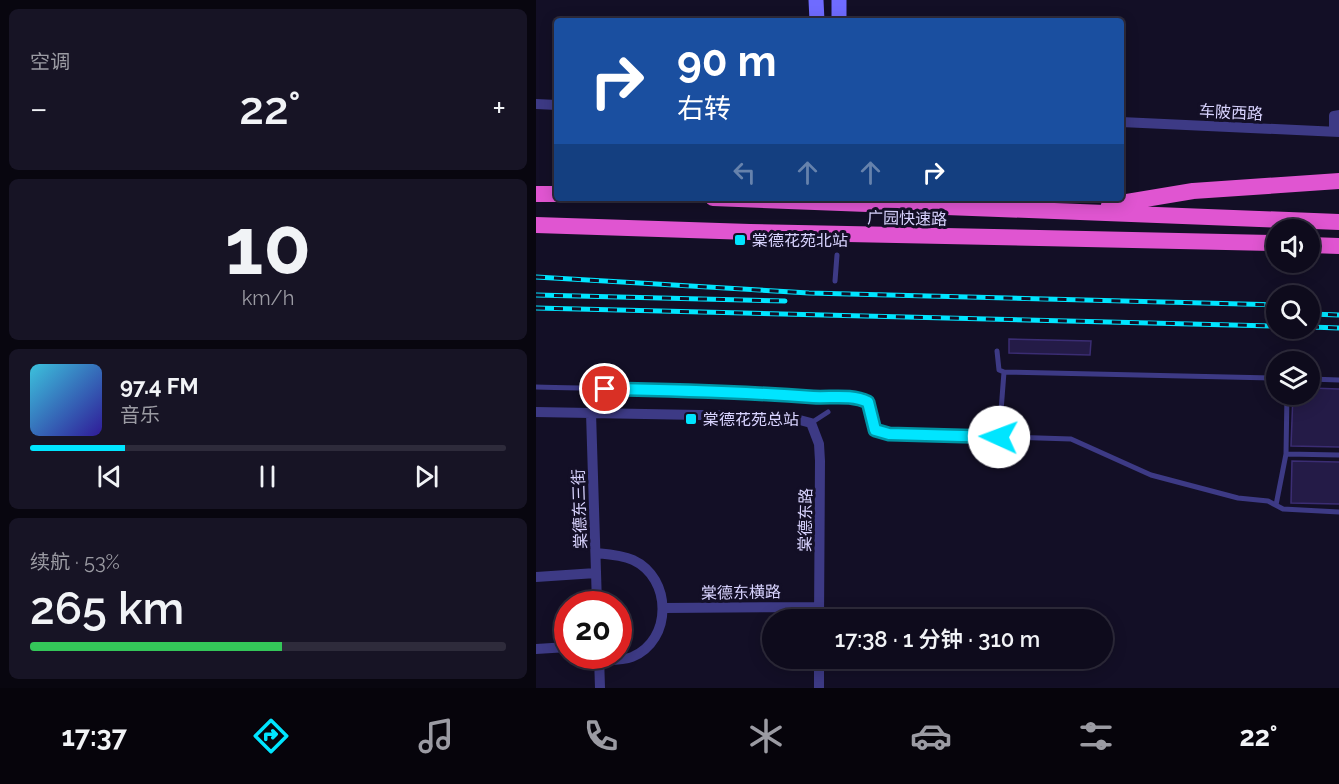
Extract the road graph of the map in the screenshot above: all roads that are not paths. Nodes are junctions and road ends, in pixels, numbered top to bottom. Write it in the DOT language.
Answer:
graph roads {
  1 [pos="816,0"];
  2 [pos="839,0"];
  3 [pos="816,18"];
  4 [pos="839,18"];
  5 [pos="536,104"];
  6 [pos="554,105"];
  7 [pos="1340,116"];
  8 [pos="1124,122"];
  9 [pos="1337,131"];
  10 [pos="1340,182"];
  11 [pos="536,194"];
  12 [pos="554,194"];
  13 [pos="800,201"];
  14 [pos="923,201"];
  15 [pos="956,207"];
  16 [pos="1079,211"];
  17 [pos="1340,222"];
  18 [pos="536,225"];
  19 [pos="1266,243"];
  20 [pos="1320,245"];
  21 [pos="1340,246"];
  22 [pos="837,255"];
  23 [pos="835,281"];
  24 [pos="997,351"];
  25 [pos="1004,372"];
  26 [pos="1266,378"];
  27 [pos="1320,379"];
  28 [pos="1340,380"];
  29 [pos="536,387"];
  30 [pos="1287,405"];
  31 [pos="536,412"];
  32 [pos="828,412"];
  33 [pos="591,413"];
  34 [pos="811,423"];
  35 [pos="999,437"];
  36 [pos="1286,454"];
  37 [pos="1340,455"];
  38 [pos="1276,506"];
  39 [pos="1340,512"];
  40 [pos="596,553"];
  41 [pos="596,573"];
  42 [pos="536,577"];
  43 [pos="597,591"];
  44 [pos="819,607"];
  45 [pos="664,608"];
  46 [pos="554,648"];
  47 [pos="536,649"];
  48 [pos="632,657"];
  49 [pos="599,669"];
  50 [pos="819,669"];
  51 [pos="600,688"];
  52 [pos="820,688"];
  1 -- 3 [label="main road"];
  2 -- 4 [label="main road"];
  5 -- 6 [label="street"];
  7 -- 9 [label="street"];
  8 -- 9 [label="street, 车陂西路"];
  10 -- 16 [label="highway"];
  11 -- 12 [label="highway"];
  13 -- 15 [label="highway, 广园快速路"];
  14 -- 15 [label="main road"];
  15 -- 16 [label="highway, 广园快速路"];
  16 -- 17 [label="highway, 广园快速路"];
  18 -- 19 [label="highway, 广园快速路"];
  20 -- 21 [label="highway"];
  22 -- 23 [label="lane"];
  24 -- 25 [label="lane"];
  25 -- 26 [label="lane"];
  25 -- 35 [label="lane"];
  27 -- 28 [label="lane"];
  29 -- 35 [label="lane"];
  30 -- 36 [label="lane"];
  31 -- 33 [label="street"];
  32 -- 34 [label="lane"];
  33 -- 34 [label="street"];
  33 -- 40 [label="street, 棠德东三街"];
  34 -- 44 [label="street, 棠德东路"];
  35 -- 38 [label="lane"];
  36 -- 37 [label="lane"];
  36 -- 38 [label="lane"];
  38 -- 39 [label="lane"];
  40 -- 41 [label="street, 棠德东三街"];
  40 -- 45 [label="street"];
  41 -- 42 [label="street"];
  41 -- 43 [label="street, 棠德东三街"];
  44 -- 45 [label="street, 棠德东横路"];
  45 -- 48 [label="street"];
  46 -- 47 [label="street"];
  49 -- 51 [label="street"];
  50 -- 52 [label="street"];
}
